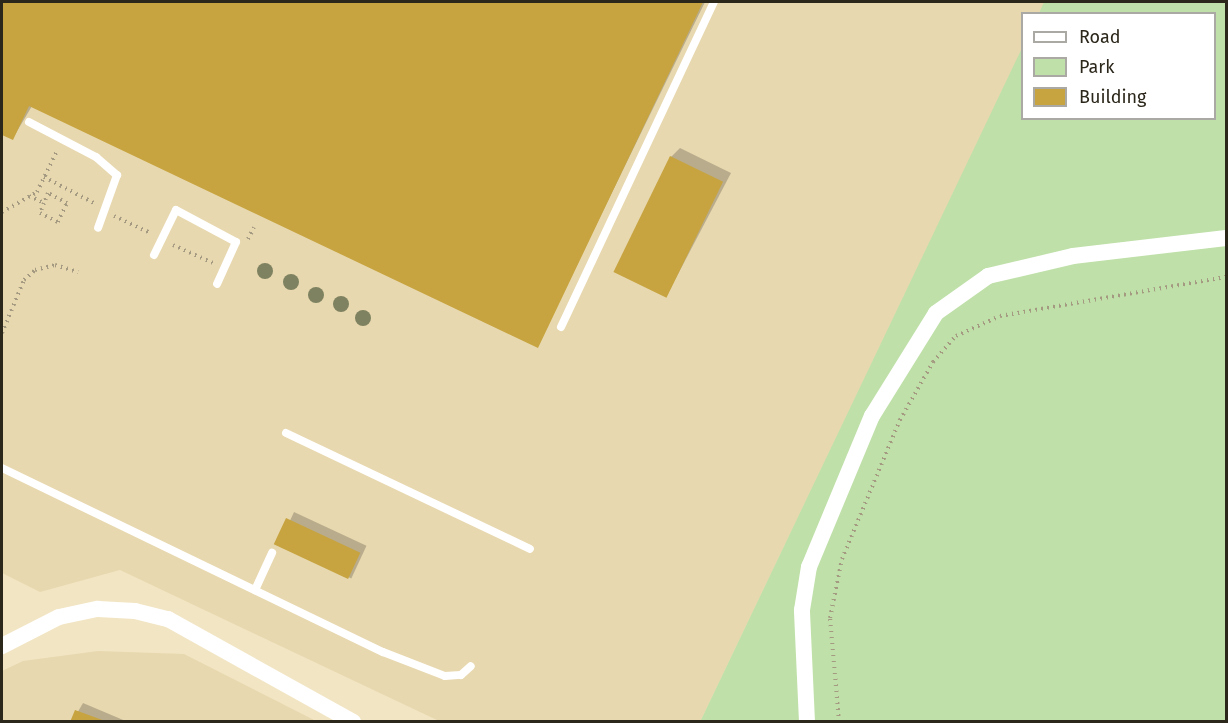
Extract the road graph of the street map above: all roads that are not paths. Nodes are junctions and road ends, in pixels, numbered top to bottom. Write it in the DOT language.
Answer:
graph roads {
  1 [pos="714,2"];
  2 [pos="29,122"];
  3 [pos="98,228"];
  4 [pos="1227,238"];
  5 [pos="154,255"];
  6 [pos="217,284"];
  7 [pos="561,327"];
  8 [pos="286,433"];
  9 [pos="2,468"];
  10 [pos="530,549"];
  11 [pos="272,553"];
  12 [pos="255,590"];
  13 [pos="2,646"];
  14 [pos="471,666"];
  15 [pos="353,722"];
  16 [pos="807,722"];
  1 -- 7 [label="lane"];
  2 -- 3 [label="lane"];
  4 -- 16 [label="street"];
  5 -- 6 [label="lane"];
  8 -- 10 [label="lane"];
  9 -- 12 [label="lane"];
  11 -- 12 [label="lane"];
  12 -- 14 [label="lane"];
  13 -- 15 [label="street"];
}
